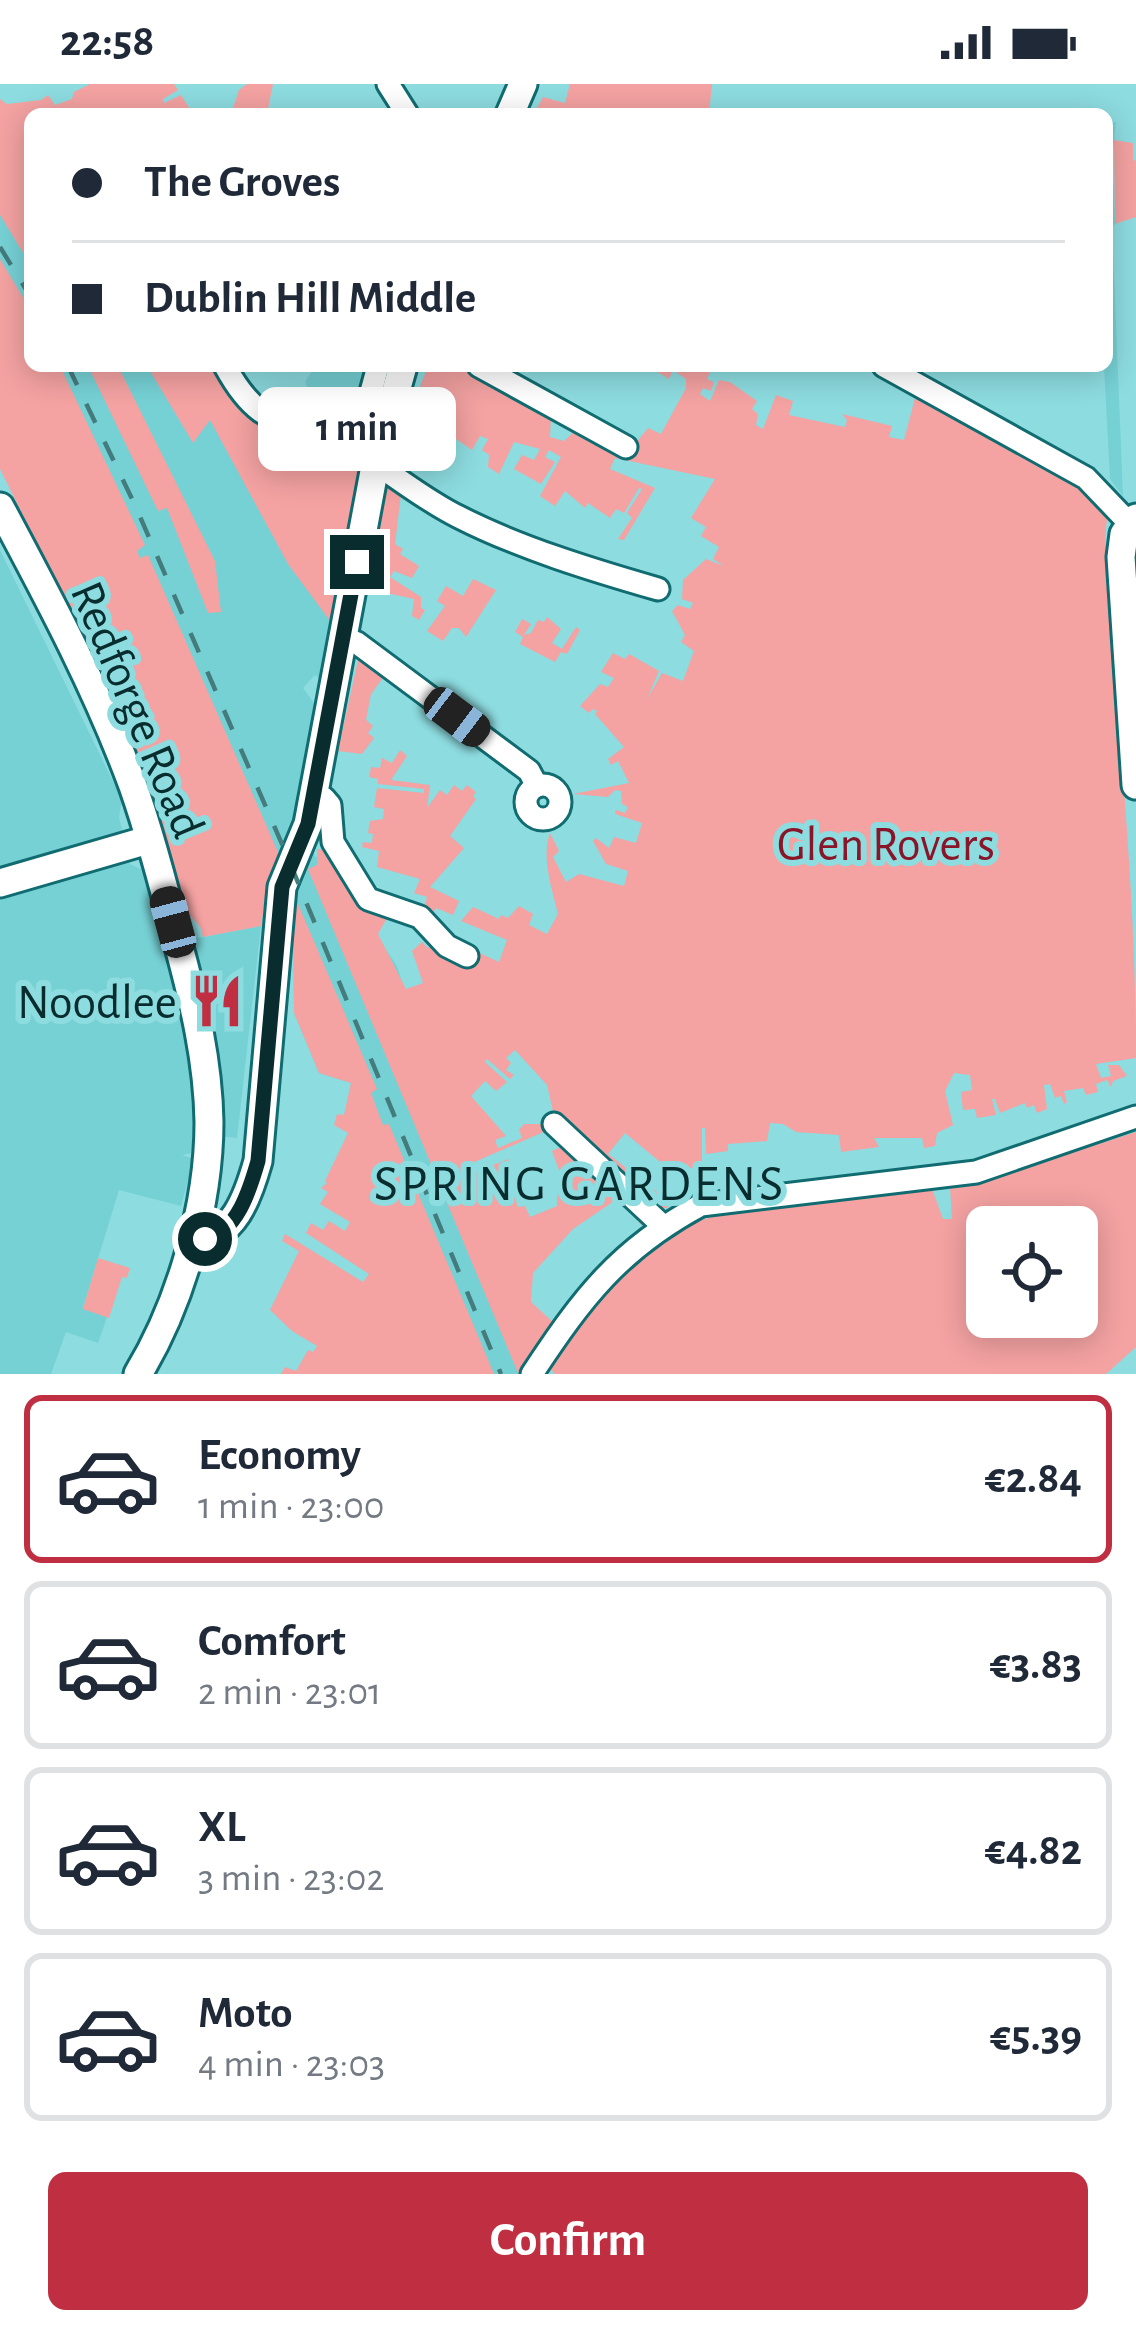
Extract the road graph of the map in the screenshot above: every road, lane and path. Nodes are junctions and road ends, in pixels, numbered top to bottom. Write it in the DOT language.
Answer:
graph roads {
  1 [pos="229,372"];
  2 [pos="377,372"];
  3 [pos="401,372"];
  4 [pos="490,372"];
  5 [pos="895,372"];
  6 [pos="626,448"];
  7 [pos="365,458"];
  8 [pos="0,507"];
  9 [pos="1133,520"];
  10 [pos="658,589"];
  11 [pos="343,637"];
  12 [pos="1136,785"];
  13 [pos="537,786"];
  14 [pos="314,796"];
  15 [pos="148,839"];
  16 [pos="0,883"];
  17 [pos="466,956"];
  18 [pos="1136,1117"];
  19 [pos="554,1124"];
  20 [pos="664,1226"];
  21 [pos="192,1236"];
  22 [pos="138,1374"];
  23 [pos="532,1374"];
  1 -- 7 [label="street"];
  2 -- 7 [label="street"];
  3 -- 7 [label="street"];
  4 -- 6 [label="street"];
  5 -- 9 [label="street"];
  7 -- 10 [label="street"];
  7 -- 11 [label="street"];
  8 -- 15 [label="street, Redforge Road"];
  9 -- 12 [label="street"];
  11 -- 13 [label="street"];
  11 -- 14 [label="street"];
  14 -- 17 [label="street"];
  14 -- 21 [label="street"];
  15 -- 16 [label="street"];
  15 -- 21 [label="street, Redforge Road"];
  18 -- 20 [label="street"];
  19 -- 20 [label="street"];
  20 -- 23 [label="street"];
  21 -- 22 [label="street, Redforge Road"];
}
